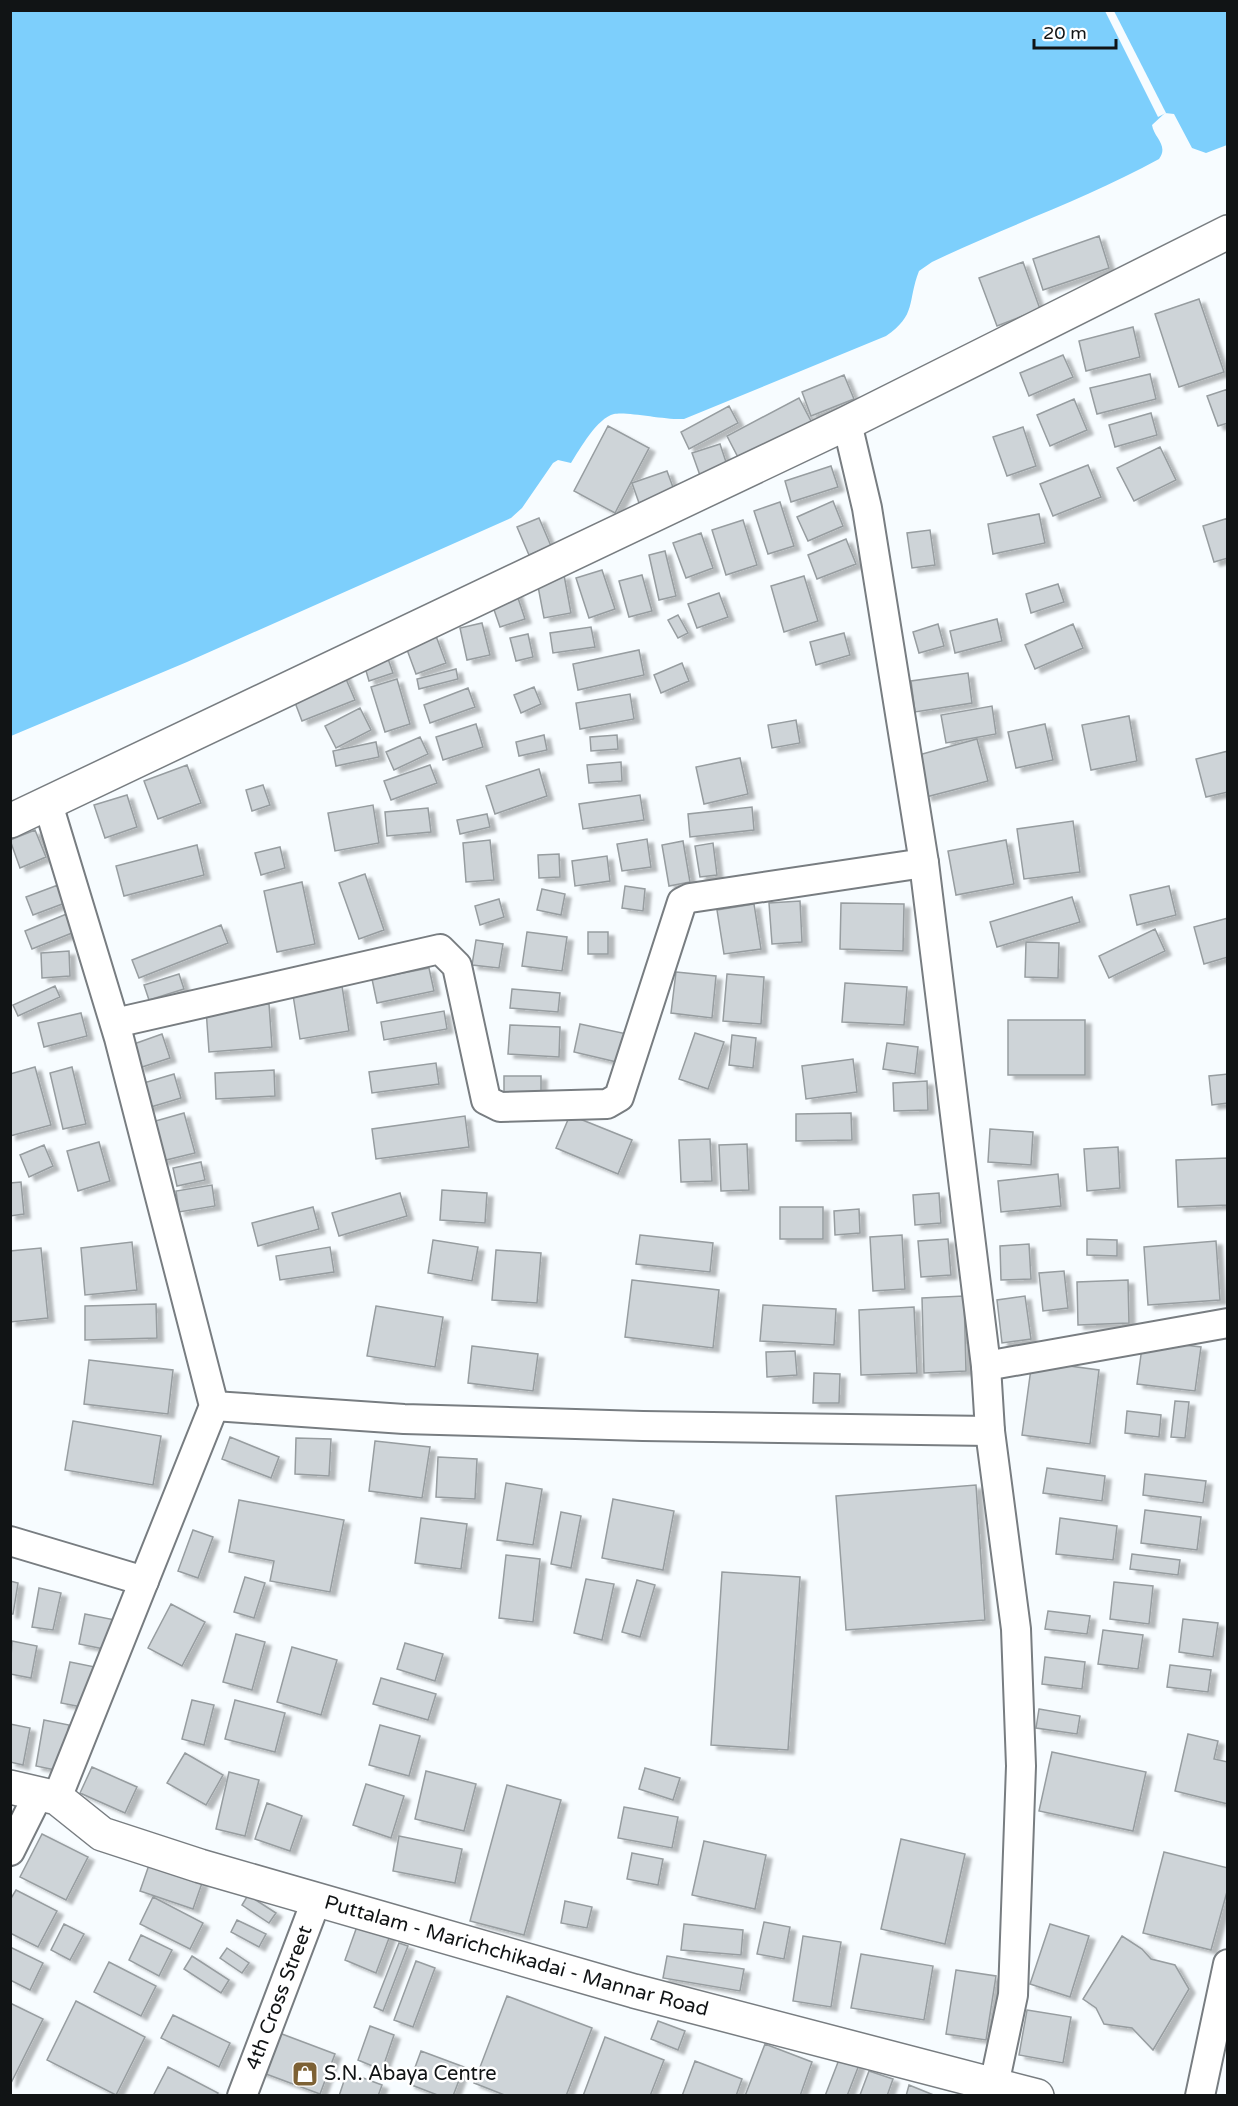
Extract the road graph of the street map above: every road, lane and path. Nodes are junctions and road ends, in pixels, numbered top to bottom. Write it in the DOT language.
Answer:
graph roads {
  1 [pos="1227,232"];
  2 [pos="847,423"];
  3 [pos="48,804"];
  4 [pos="10,821"];
  5 [pos="924,863"];
  6 [pos="115,1023"];
  7 [pos="1227,1323"];
  8 [pos="986,1366"];
  9 [pos="214,1406"];
  10 [pos="990,1431"];
  11 [pos="10,1541"];
  12 [pos="144,1581"];
  13 [pos="35,1794"];
  14 [pos="10,1851"];
  15 [pos="316,1901"];
  16 [pos="1227,1964"];
  17 [pos="994,2085"];
  18 [pos="242,2096"];
  19 [pos="1037,2096"];
  20 [pos="1200,2096"];
  1 -- 2 [label="street"];
  2 -- 3 [label="street"];
  2 -- 5 [label="street"];
  3 -- 4 [label="street"];
  3 -- 6 [label="street"];
  5 -- 6 [label="street"];
  5 -- 8 [label="street"];
  6 -- 9 [label="street"];
  7 -- 8 [label="street"];
  8 -- 10 [label="street"];
  9 -- 10 [label="street"];
  9 -- 12 [label="street"];
  10 -- 17 [label="street"];
  11 -- 12 [label="street"];
  12 -- 13 [label="street"];
  13 -- 14 [label="street"];
  13 -- 15 [label="street, Puttalam - Marichchikadai - Mannar Road"];
  15 -- 17 [label="street, Puttalam - Marichchikadai - Mannar Road"];
  15 -- 18 [label="street, 4th Cross Street"];
  16 -- 20 [label="street"];
  17 -- 19 [label="street, Puttalam - Marichchikadai - Mannar Road"];
}
